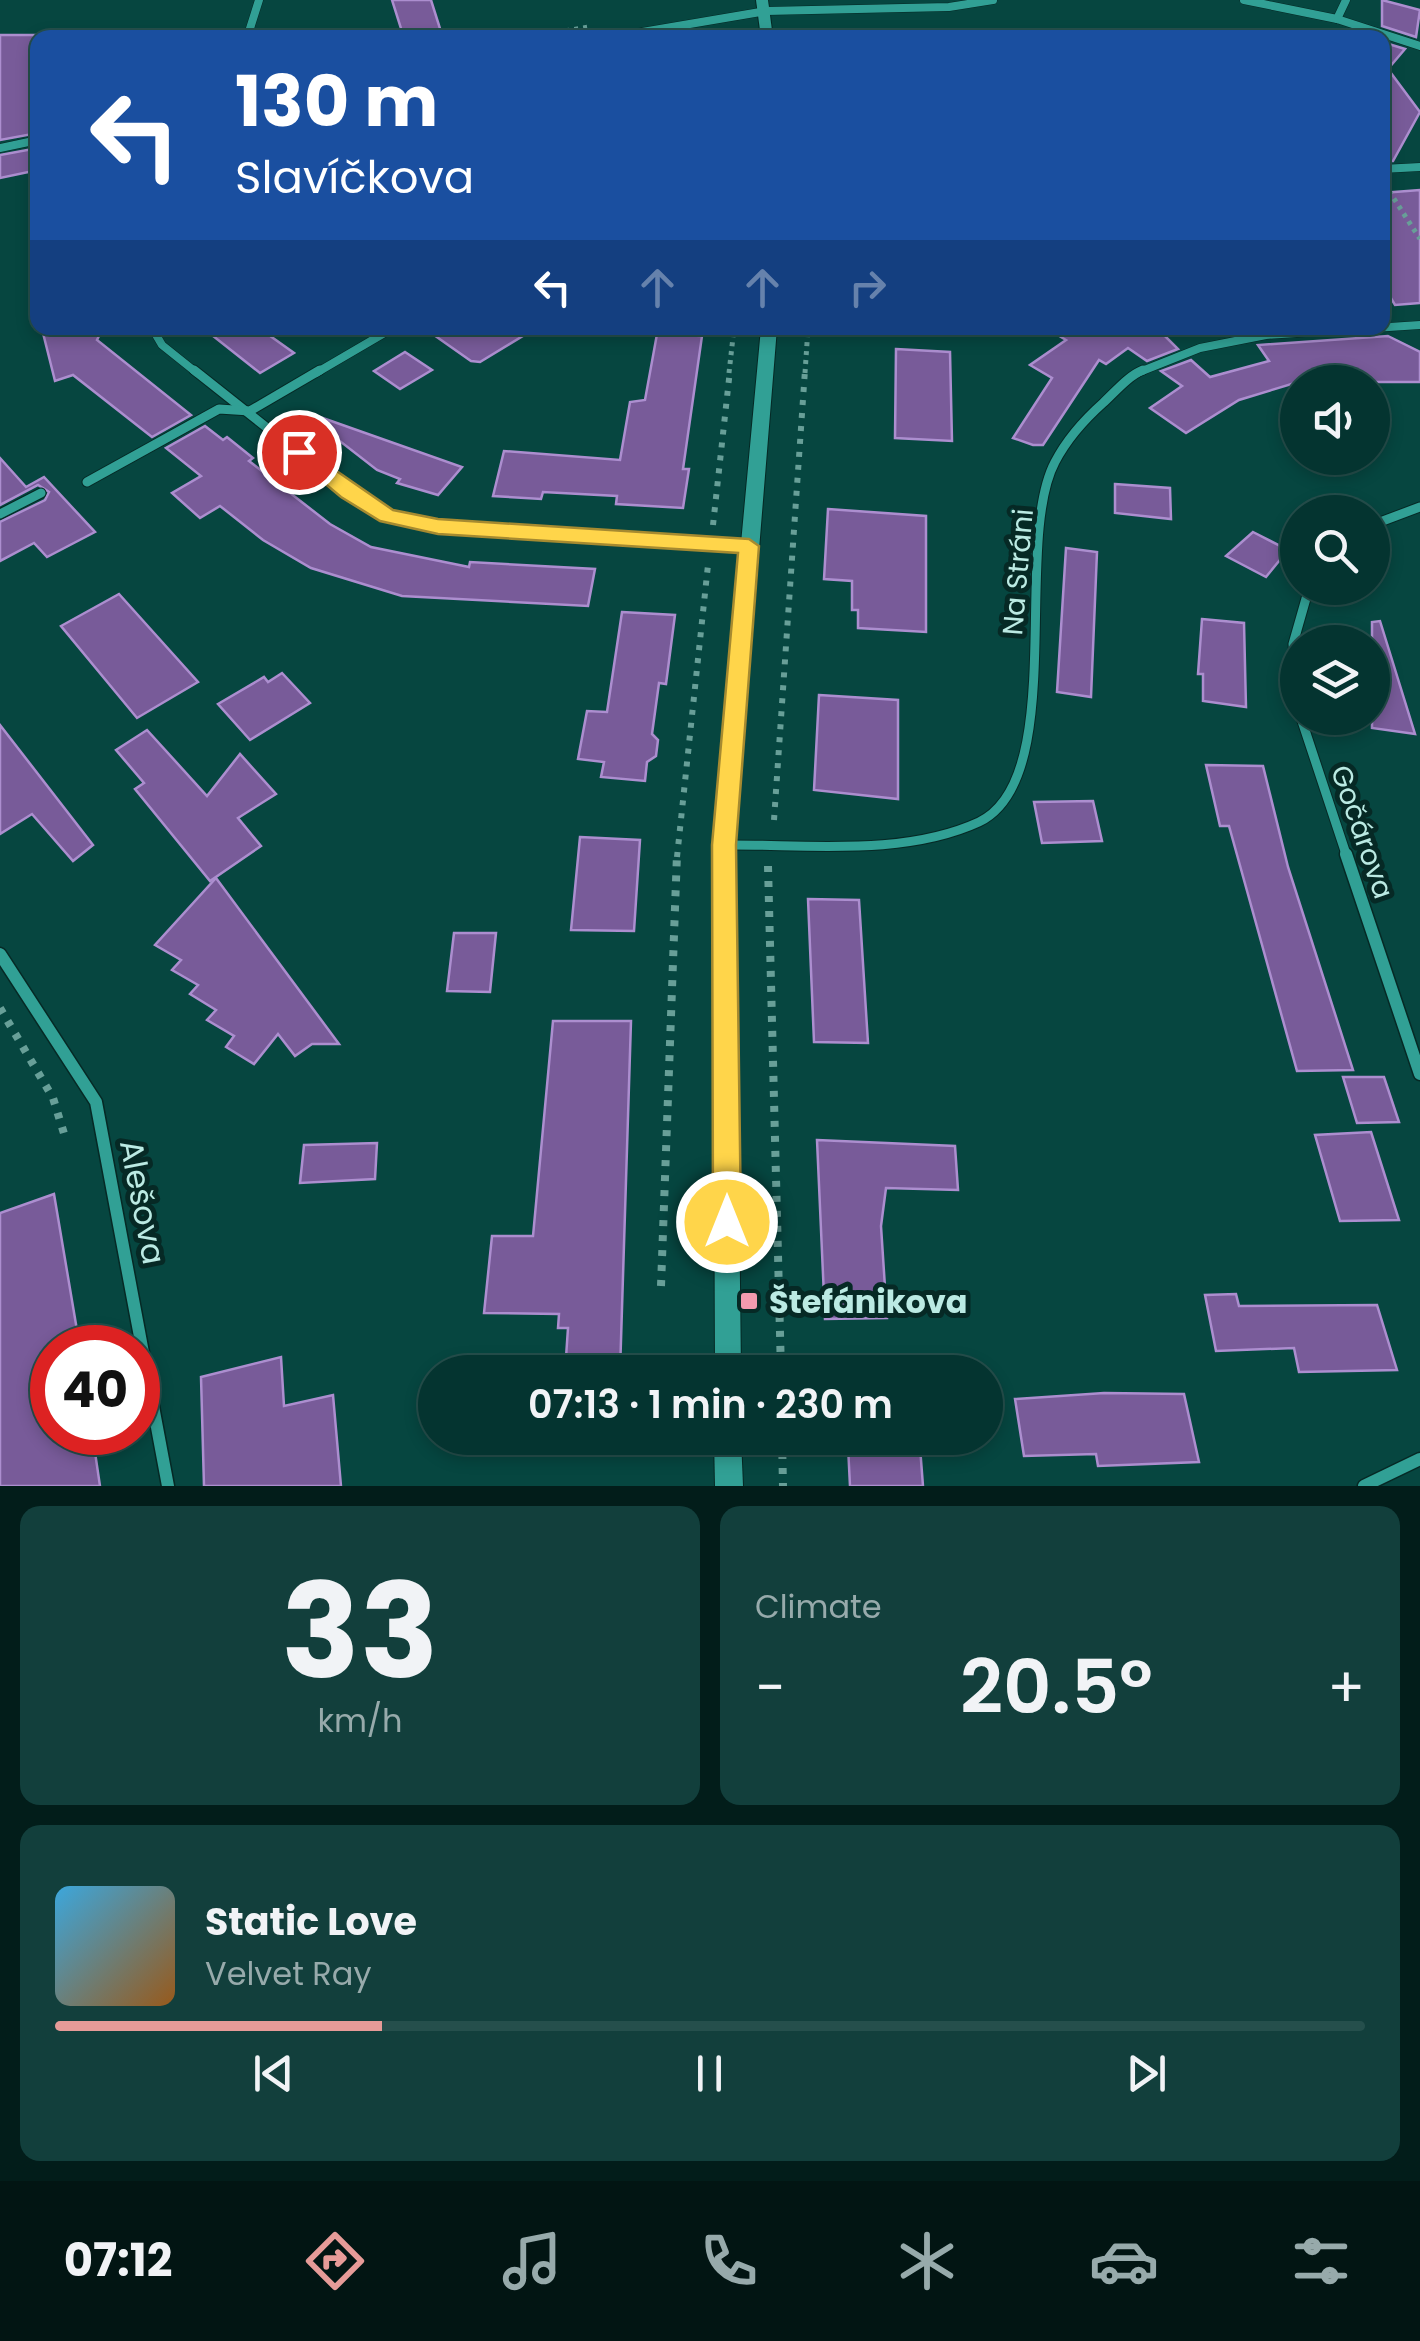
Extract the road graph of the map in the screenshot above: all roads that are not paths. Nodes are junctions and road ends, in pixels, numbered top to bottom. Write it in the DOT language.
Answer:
graph roads {
  1 [pos="260,0"];
  2 [pos="993,0"];
  3 [pos="1244,0"];
  4 [pos="1346,0"];
  5 [pos="764,6"];
  6 [pos="1337,19"];
  7 [pos="250,30"];
  8 [pos="646,30"];
  9 [pos="1371,30"];
  10 [pos="1390,36"];
  11 [pos="1420,46"];
  12 [pos="30,142"];
  13 [pos="0,148"];
  14 [pos="1420,167"];
  15 [pos="1390,169"];
  16 [pos="1420,325"];
  17 [pos="1390,327"];
  18 [pos="156,335"];
  19 [pos="380,335"];
  20 [pos="769,335"];
  21 [pos="1280,335"];
  22 [pos="250,411"];
  23 [pos="87,482"];
  24 [pos="41,493"];
  25 [pos="1420,508"];
  26 [pos="0,514"];
  27 [pos="1390,519"];
  28 [pos="749,546"];
  29 [pos="1307,735"];
  30 [pos="724,845"];
  31 [pos="0,954"];
  32 [pos="1420,1074"];
  33 [pos="728,1355"];
  34 [pos="728,1455"];
  35 [pos="1420,1459"];
  36 [pos="168,1486"];
  37 [pos="729,1486"];
  38 [pos="1364,1486"];
  1 -- 7 [label="street"];
  2 -- 5 [label="street"];
  3 -- 6 [label="street"];
  4 -- 6 [label="street"];
  5 -- 8 [label="street"];
  6 -- 9 [label="street"];
  10 -- 11 [label="street"];
  12 -- 13 [label="street"];
  14 -- 15 [label="street"];
  16 -- 17 [label="street, Na Stráni"];
  18 -- 22 [label="street"];
  19 -- 22 [label="street"];
  20 -- 28 [label="street"];
  21 -- 30 [label="street, Na Stráni"];
  22 -- 23 [label="street"];
  22 -- 28 [label="street"];
  24 -- 26 [label="street"];
  25 -- 27 [label="street"];
  28 -- 30 [label="street"];
  29 -- 32 [label="street, Gočárova"];
  30 -- 33 [label="street"];
  31 -- 36 [label="street, Alešova"];
  34 -- 37 [label="street"];
  35 -- 38 [label="street"];
}
